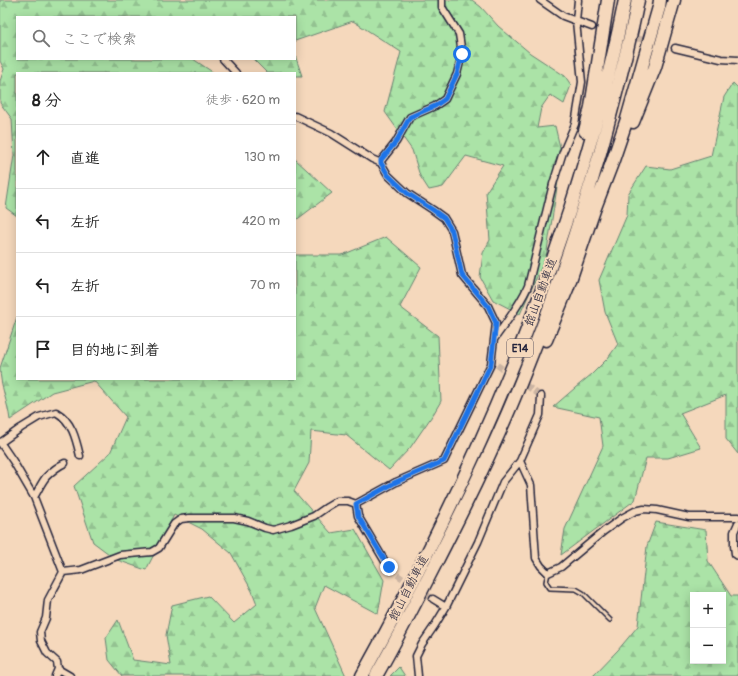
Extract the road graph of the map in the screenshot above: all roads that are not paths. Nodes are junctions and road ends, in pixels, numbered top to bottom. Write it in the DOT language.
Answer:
graph roads {
  1 [pos="442,0"];
  2 [pos="540,0"];
  3 [pos="578,0"];
  4 [pos="608,0"];
  5 [pos="625,0"];
  6 [pos="638,0"];
  7 [pos="660,0"];
  8 [pos="674,0"];
  9 [pos="576,21"];
  10 [pos="592,27"];
  11 [pos="675,48"];
  12 [pos="224,60"];
  13 [pos="738,60"];
  14 [pos="235,72"];
  15 [pos="296,116"];
  16 [pos="381,163"];
  17 [pos="578,182"];
  18 [pos="594,210"];
  19 [pos="494,339"];
  20 [pos="541,396"];
  21 [pos="0,442"];
  22 [pos="80,456"];
  23 [pos="520,461"];
  24 [pos="65,463"];
  25 [pos="479,476"];
  26 [pos="34,497"];
  27 [pos="356,504"];
  28 [pos="738,517"];
  29 [pos="738,523"];
  30 [pos="738,556"];
  31 [pos="390,570"];
  32 [pos="63,572"];
  33 [pos="548,573"];
  34 [pos="433,599"];
  35 [pos="446,606"];
  36 [pos="610,620"];
  37 [pos="58,669"];
  38 [pos="55,676"];
  39 [pos="70,676"];
  40 [pos="362,676"];
  41 [pos="376,676"];
  42 [pos="418,676"];
  1 -- 16 [label="street"];
  2 -- 9 [label="street"];
  3 -- 9 [label="street"];
  4 -- 17 [label="highway"];
  5 -- 17 [label="highway, 館山自動車道 / E14"];
  6 -- 25 [label="highway, 館山自動車道 / E14"];
  7 -- 18 [label="highway"];
  8 -- 18 [label="highway"];
  9 -- 10 [label="street"];
  9 -- 19 [label="street"];
  11 -- 13 [label="street"];
  12 -- 14 [label="street"];
  15 -- 16 [label="street"];
  16 -- 19 [label="street"];
  17 -- 40 [label="highway, 館山自動車道 / E14"];
  18 -- 25 [label="highway"];
  19 -- 27 [label="street"];
  20 -- 23 [label="street"];
  21 -- 22 [label="street"];
  21 -- 26 [label="street"];
  23 -- 33 [label="street"];
  23 -- 35 [label="street"];
  24 -- 26 [label="street"];
  25 -- 41 [label="highway, 館山自動車道 / E14"];
  26 -- 32 [label="street"];
  27 -- 31 [label="street"];
  27 -- 32 [label="street"];
  28 -- 33 [label="street"];
  29 -- 30 [label="street"];
  32 -- 37 [label="street"];
  33 -- 36 [label="lane"];
  34 -- 35 [label="street"];
  35 -- 42 [label="street"];
  37 -- 38 [label="street"];
  37 -- 39 [label="street"];
}
